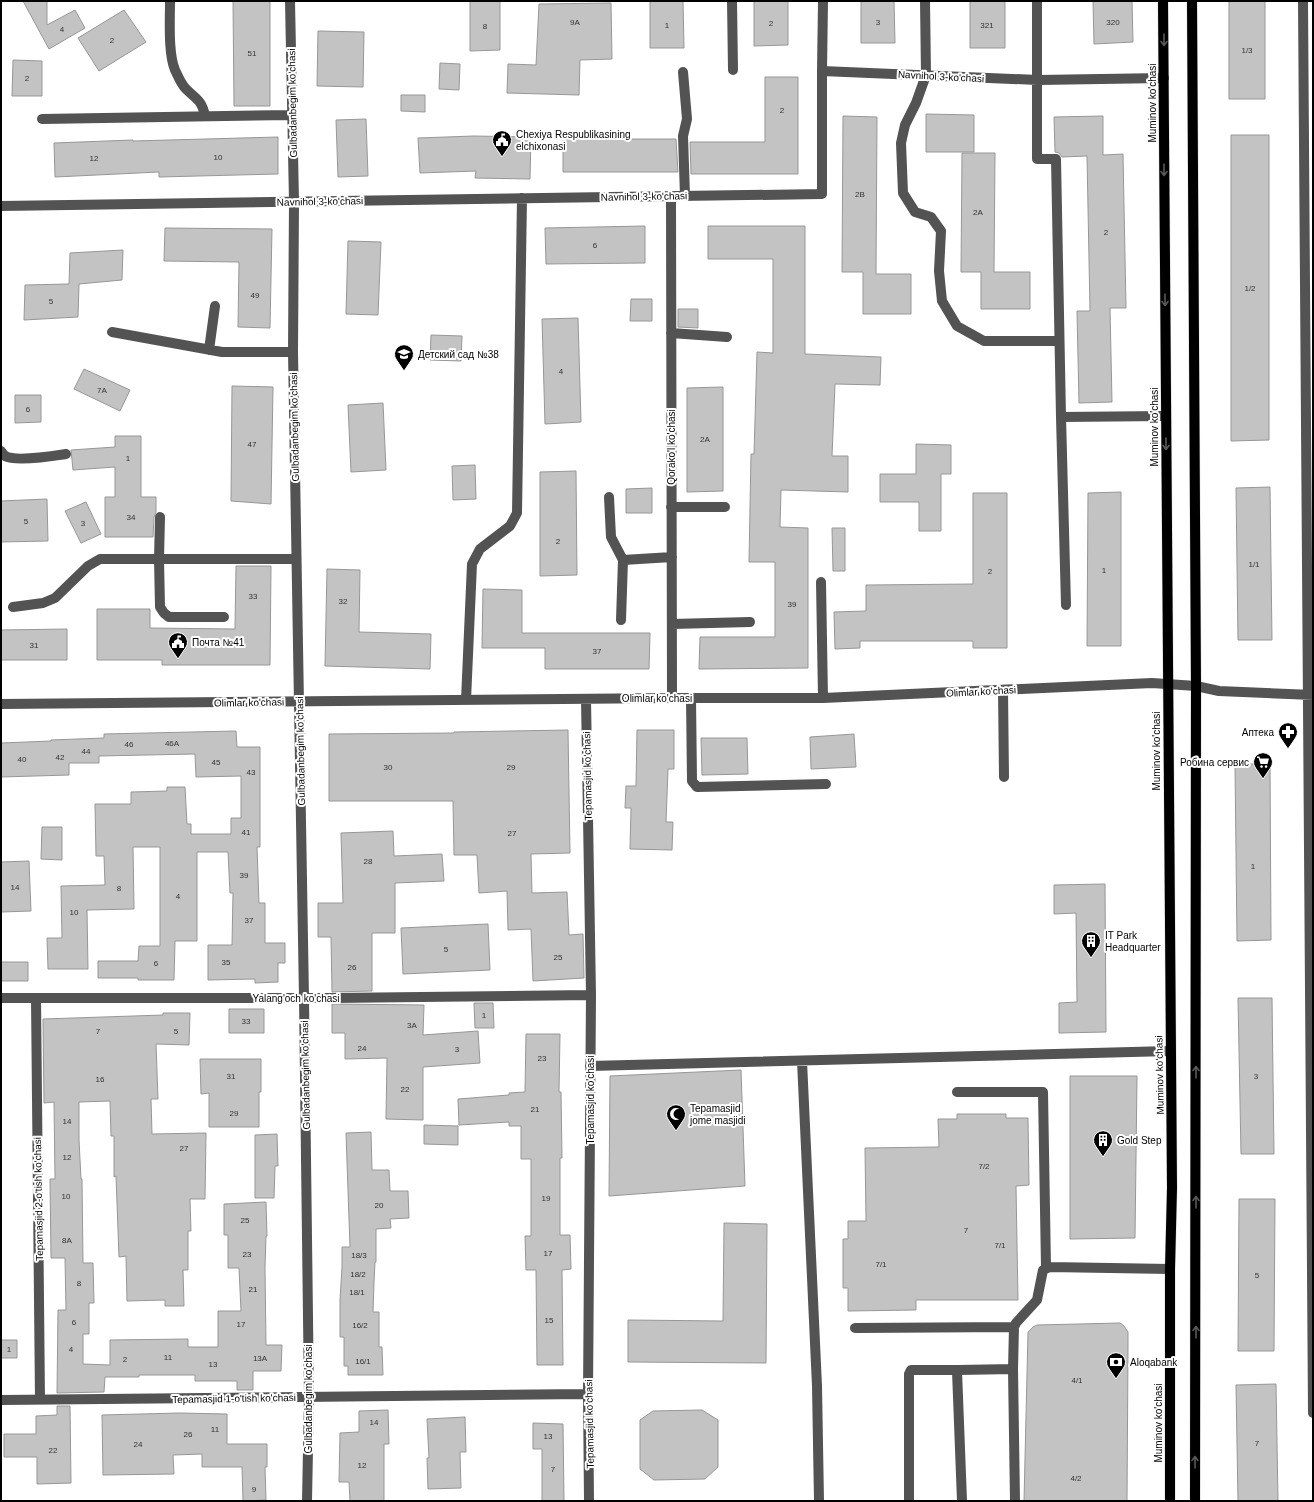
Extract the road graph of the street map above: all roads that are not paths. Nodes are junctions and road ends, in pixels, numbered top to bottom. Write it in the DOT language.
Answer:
graph roads {
  1 [pos="170,1"];
  2 [pos="290,1"];
  3 [pos="732,1"];
  4 [pos="822,1"];
  5 [pos="925,1"];
  6 [pos="1036,1"];
  7 [pos="1163,1"];
  8 [pos="1192,1"];
  9 [pos="1303,1"];
  10 [pos="1313,50"];
  11 [pos="1304,59"];
  12 [pos="733,70"];
  13 [pos="822,71"];
  14 [pos="683,72"];
  15 [pos="926,75"];
  16 [pos="1164,78"];
  17 [pos="1038,80"];
  18 [pos="292,115"];
  19 [pos="205,116"];
  20 [pos="42,119"];
  21 [pos="671,196"];
  22 [pos="685,196"];
  23 [pos="522,198"];
  24 [pos="294,202"];
  25 [pos="1,206"];
  26 [pos="1313,256"];
  27 [pos="1305,264"];
  28 [pos="215,306"];
  29 [pos="112,332"];
  30 [pos="671,333"];
  31 [pos="727,337"];
  32 [pos="1059,341"];
  33 [pos="209,350"];
  34 [pos="293,352"];
  35 [pos="1166,416"];
  36 [pos="1061,417"];
  37 [pos="1,451"];
  38 [pos="66,454"];
  39 [pos="1310,492"];
  40 [pos="609,497"];
  41 [pos="672,507"];
  42 [pos="725,507"];
  43 [pos="160,517"];
  44 [pos="672,557"];
  45 [pos="159,559"];
  46 [pos="296,559"];
  47 [pos="623,560"];
  48 [pos="821,582"];
  49 [pos="1066,605"];
  50 [pos="13,607"];
  51 [pos="224,617"];
  52 [pos="621,620"];
  53 [pos="750,622"];
  54 [pos="672,624"];
  55 [pos="1167,684"];
  56 [pos="1196,686"];
  57 [pos="1003,690"];
  58 [pos="1311,695"];
  59 [pos="672,698"];
  60 [pos="691,698"];
  61 [pos="822,698"];
  62 [pos="586,699"];
  63 [pos="466,700"];
  64 [pos="299,701"];
  65 [pos="1,704"];
  66 [pos="1004,778"];
  67 [pos="826,784"];
  68 [pos="591,995"];
  69 [pos="1,998"];
  70 [pos="36,998"];
  71 [pos="304,998"];
  72 [pos="1170,1051"];
  73 [pos="802,1060"];
  74 [pos="590,1066"];
  75 [pos="957,1092"];
  76 [pos="1046,1268"];
  77 [pos="1170,1269"];
  78 [pos="1014,1326"];
  79 [pos="855,1328"];
  80 [pos="1013,1369"];
  81 [pos="958,1370"];
  82 [pos="588,1394"];
  83 [pos="309,1397"];
  84 [pos="1,1400"];
  85 [pos="40,1400"];
  86 [pos="1313,1413"];
  87 [pos="307,1501"];
  88 [pos="590,1501"];
  89 [pos="819,1501"];
  90 [pos="909,1501"];
  91 [pos="962,1501"];
  92 [pos="1015,1501"];
  93 [pos="1170,1501"];
  94 [pos="1195,1501"];
  1 -- 19 [label="street"];
  2 -- 18 [label="street, Gulbadanbegim ko'chasi"];
  3 -- 12 [label="street"];
  4 -- 13 [label="street"];
  5 -- 15 [label="street"];
  6 -- 17 [label="street"];
  7 -- 16 [label="main road, Muminov ko'chasi, one-way"];
  8 -- 56 [label="main road"];
  9 -- 11 [label="street"];
  10 -- 11 [label="street"];
  11 -- 27 [label="street"];
  13 -- 15 [label="street, Navnihol 3-ko'chasi"];
  13 -- 22 [label="street, Navnihol 3-ko'chasi"];
  14 -- 22 [label="street"];
  15 -- 17 [label="street, Navnihol 3-ko'chasi"];
  15 -- 32 [label="street"];
  16 -- 17 [label="street, Navnihol 3-ko'chasi"];
  16 -- 35 [label="main road, Muminov ko'chasi, one-way"];
  17 -- 32 [label="street"];
  18 -- 19 [label="street"];
  18 -- 24 [label="street, Gulbadanbegim ko'chasi"];
  19 -- 20 [label="street"];
  21 -- 22 [label="street, Navnihol 3-ko'chasi"];
  21 -- 23 [label="street, Navnihol 3-ko'chasi"];
  21 -- 30 [label="street, Qorako'l ko'chasi"];
  23 -- 24 [label="street, Navnihol 3-ko'chasi"];
  23 -- 63 [label="street"];
  24 -- 25 [label="street, Navnihol 3-ko'chasi"];
  24 -- 34 [label="street, Gulbadanbegim ko'chasi"];
  26 -- 27 [label="street"];
  27 -- 39 [label="street"];
  28 -- 33 [label="street"];
  29 -- 33 [label="street"];
  30 -- 31 [label="street"];
  30 -- 41 [label="street, Qorako'l ko'chasi"];
  32 -- 36 [label="street"];
  33 -- 34 [label="street"];
  34 -- 46 [label="street, Gulbadanbegim ko'chasi"];
  35 -- 36 [label="street"];
  35 -- 55 [label="main road, Muminov ko'chasi, one-way"];
  36 -- 49 [label="street"];
  37 -- 38 [label="street"];
  39 -- 58 [label="street"];
  40 -- 47 [label="street"];
  41 -- 42 [label="street"];
  41 -- 44 [label="street, Qorako'l ko'chasi"];
  43 -- 45 [label="street"];
  44 -- 47 [label="street"];
  44 -- 54 [label="street, Qorako'l ko'chasi"];
  45 -- 46 [label="street"];
  45 -- 50 [label="street"];
  45 -- 51 [label="street"];
  46 -- 64 [label="street, Gulbadanbegim ko'chasi"];
  47 -- 52 [label="street"];
  48 -- 61 [label="street"];
  53 -- 54 [label="street"];
  54 -- 59 [label="street, Qorako'l ko'chasi"];
  55 -- 56 [label="street, Olimlar ko'chasi"];
  55 -- 57 [label="street, Olimlar ko'chasi"];
  55 -- 72 [label="main road, Muminov ko'chasi"];
  56 -- 58 [label="street, Olimlar ko'chasi"];
  94 -- 56 [label="main road, one-way"];
  57 -- 61 [label="street, Olimlar ko'chasi"];
  57 -- 66 [label="street"];
  58 -- 86 [label="street"];
  59 -- 60 [label="street, Olimlar ko'chasi"];
  59 -- 62 [label="street, Olimlar ko'chasi"];
  60 -- 61 [label="street, Olimlar ko'chasi"];
  60 -- 67 [label="street"];
  62 -- 63 [label="street, Olimlar ko'chasi"];
  62 -- 68 [label="street, Tepamasjid ko'chasi"];
  63 -- 64 [label="street, Olimlar ko'chasi"];
  64 -- 65 [label="street, Olimlar ko'chasi"];
  64 -- 71 [label="street, Gulbadanbegim ko'chasi"];
  68 -- 71 [label="street, Yalang'och ko'chasi"];
  68 -- 74 [label="street, Tepamasjid ko'chasi"];
  69 -- 70 [label="street, Yalang'och ko'chasi"];
  70 -- 71 [label="street, Yalang'och ko'chasi"];
  70 -- 85 [label="street, Tepamasjid 2-o'tish ko'chasi"];
  71 -- 83 [label="street, Gulbadanbegim ko'chasi"];
  72 -- 73 [label="street"];
  72 -- 77 [label="main road, Muminov ko'chasi"];
  73 -- 74 [label="street"];
  73 -- 89 [label="street"];
  74 -- 82 [label="street, Tepamasjid ko'chasi"];
  75 -- 76 [label="street"];
  76 -- 77 [label="street"];
  76 -- 78 [label="street"];
  77 -- 93 [label="main road, Muminov ko'chasi"];
  78 -- 79 [label="street"];
  78 -- 80 [label="street"];
  80 -- 81 [label="street"];
  80 -- 92 [label="street"];
  81 -- 90 [label="street"];
  81 -- 91 [label="street"];
  82 -- 83 [label="street, Tepamasjid 1-o'tish ko'chasi"];
  82 -- 88 [label="street, Tepamasjid ko'chasi"];
  83 -- 85 [label="street, Tepamasjid 1-o'tish ko'chasi"];
  83 -- 87 [label="street, Gulbadanbegim ko'chasi"];
  84 -- 85 [label="street, Tepamasjid 1-o'tish ko'chasi"];
}
